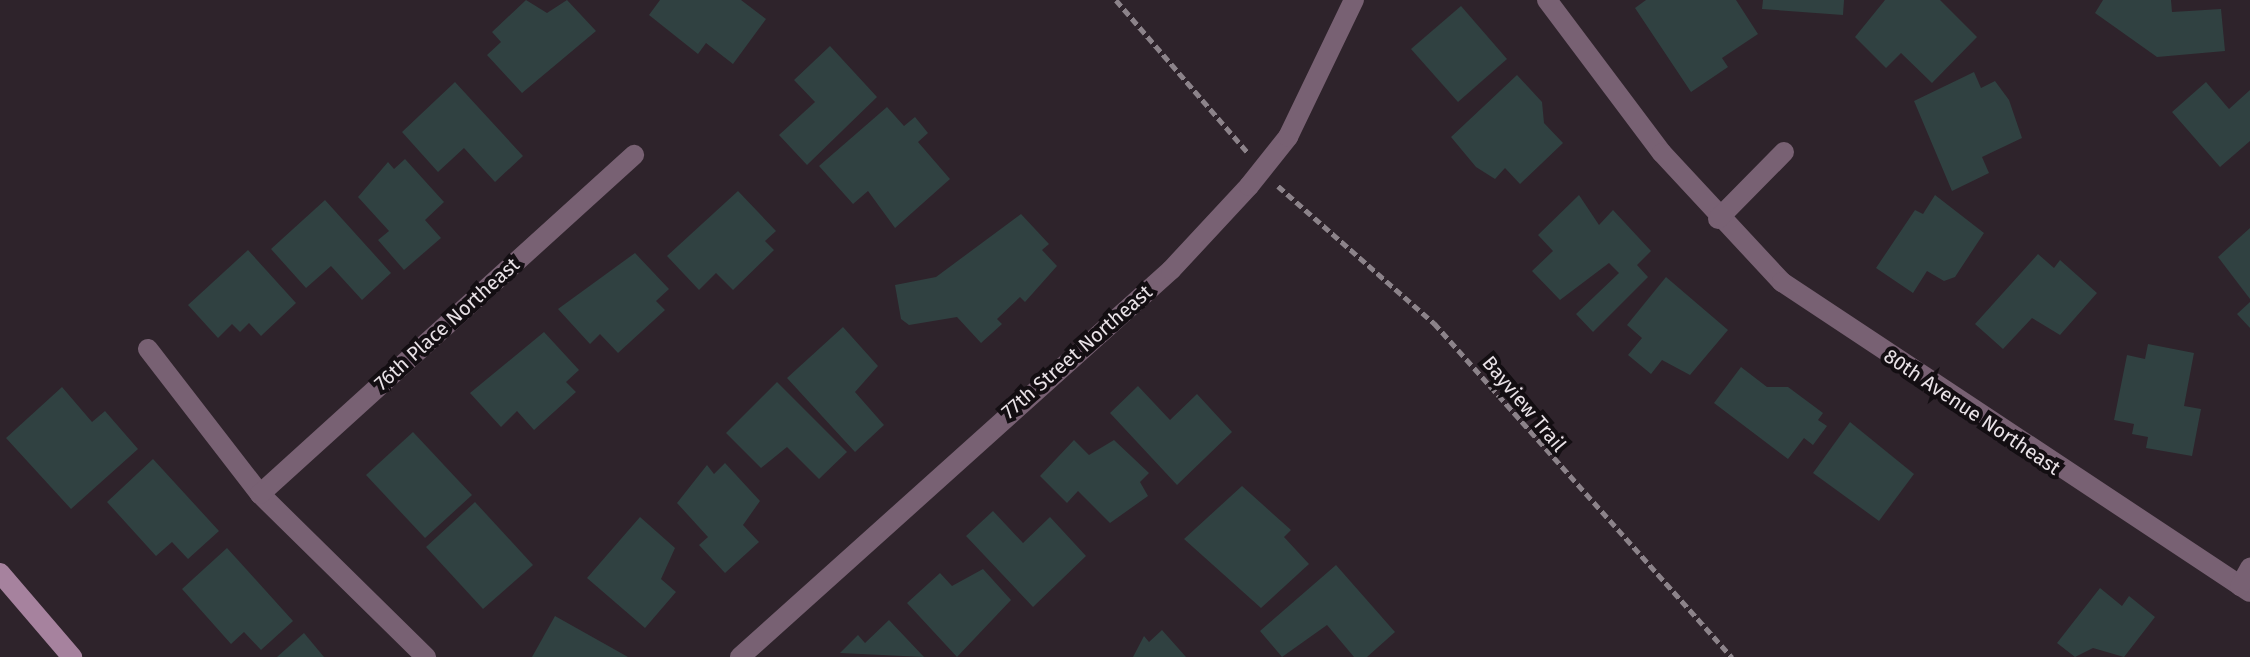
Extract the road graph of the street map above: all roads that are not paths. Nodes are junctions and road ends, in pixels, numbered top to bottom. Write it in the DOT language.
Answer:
graph roads {
  1 [pos="1354,0"];
  2 [pos="1547,0"];
  3 [pos="1784,152"];
  4 [pos="634,155"];
  5 [pos="1718,219"];
  6 [pos="148,349"];
  7 [pos="260,494"];
  8 [pos="0,573"];
  9 [pos="2247,582"];
  10 [pos="72,657"];
  11 [pos="426,657"];
  12 [pos="740,657"];
  1 -- 12 [label="street, 77th Street Northeast"];
  2 -- 5 [label="street, 80th Avenue Northeast"];
  3 -- 5 [label="street"];
  4 -- 7 [label="street, 76th Place Northeast"];
  5 -- 9 [label="street, 80th Avenue Northeast"];
  6 -- 7 [label="street"];
  7 -- 11 [label="street"];
  8 -- 10 [label="street"];
}
